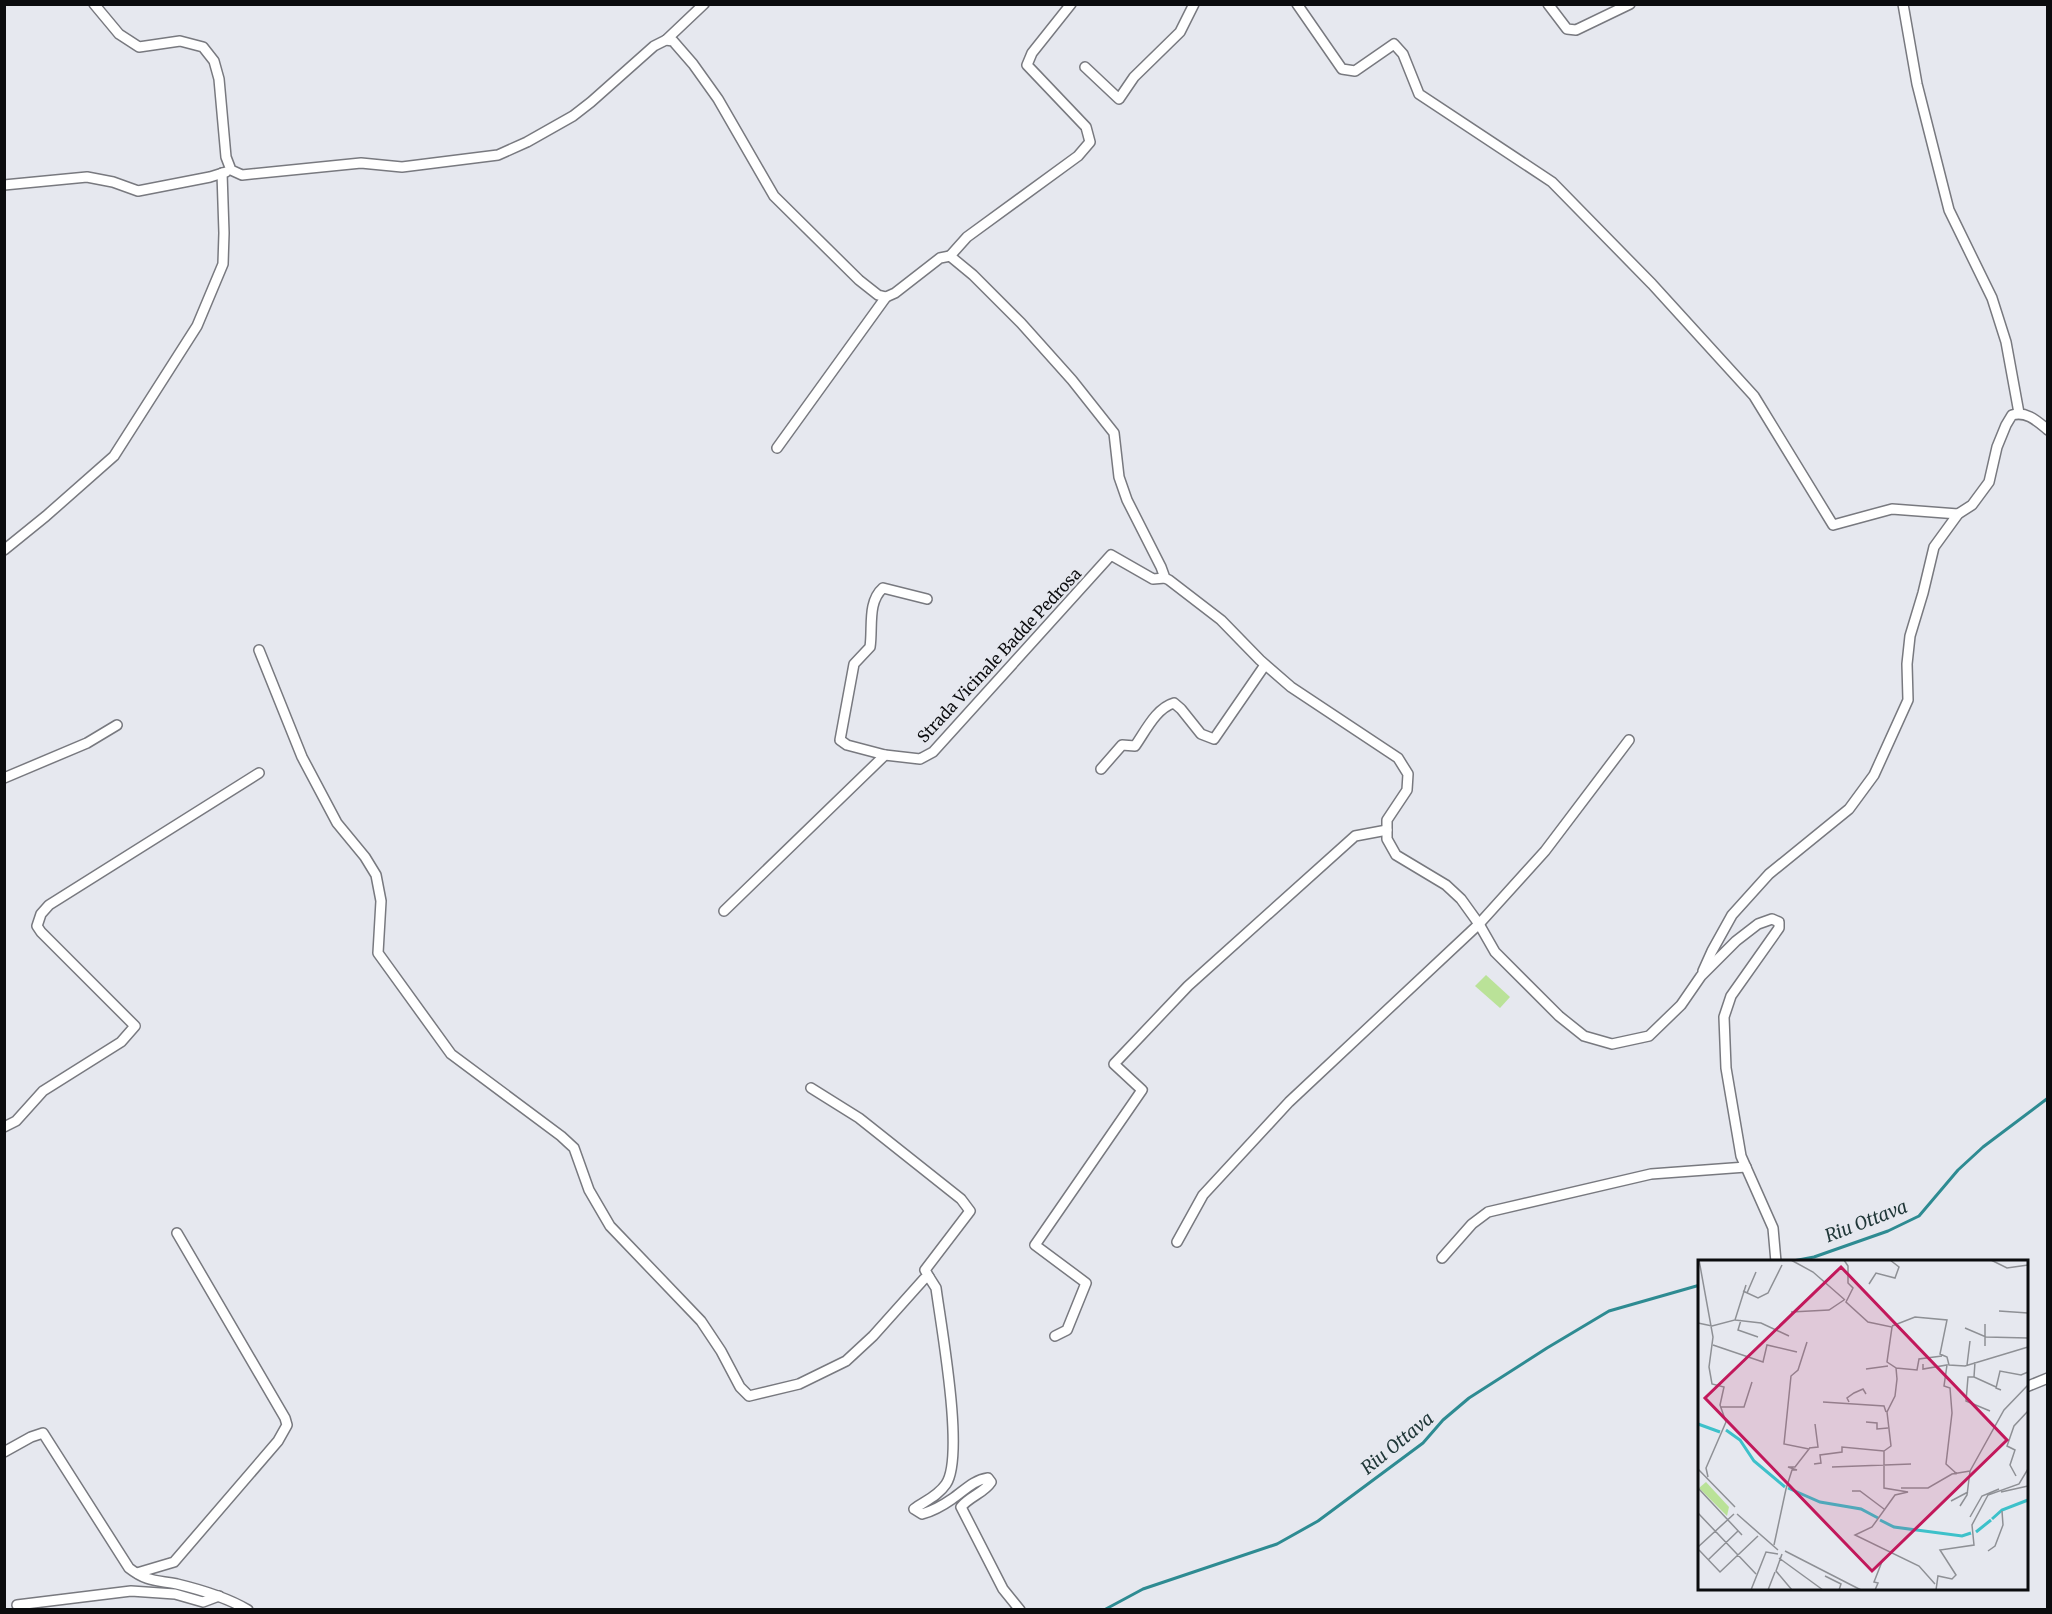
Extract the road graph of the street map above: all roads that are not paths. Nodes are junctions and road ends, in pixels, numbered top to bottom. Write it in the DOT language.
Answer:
graph roads {
  1 [pos="94,4"];
  2 [pos="704,4"];
  3 [pos="1071,4"];
  4 [pos="1194,4"];
  5 [pos="1297,4"];
  6 [pos="1548,4"];
  7 [pos="1630,4"];
  8 [pos="1903,4"];
  9 [pos="666,40"];
  10 [pos="1086,67"];
  11 [pos="226,171"];
  12 [pos="4,185"];
  13 [pos="950,256"];
  14 [pos="886,297"];
  15 [pos="2019,413"];
  16 [pos="2048,430"];
  17 [pos="777,448"];
  18 [pos="1958,514"];
  19 [pos="4,550"];
  20 [pos="1165,578"];
  21 [pos="927,599"];
  22 [pos="259,650"];
  23 [pos="1265,665"];
  24 [pos="117,725"];
  25 [pos="1629,740"];
  26 [pos="885,755"];
  27 [pos="1101,769"];
  28 [pos="259,773"];
  29 [pos="4,778"];
  30 [pos="1387,830"];
  31 [pos="724,910"];
  32 [pos="1479,924"];
  33 [pos="1701,976"];
  34 [pos="812,1088"];
  35 [pos="4,1127"];
  36 [pos="1746,1167"];
  37 [pos="177,1233"];
  38 [pos="1177,1242"];
  39 [pos="1442,1258"];
  40 [pos="1776,1260"];
  41 [pos="929,1277"];
  42 [pos="1055,1336"];
  43 [pos="2048,1378"];
  44 [pos="2028,1386"];
  45 [pos="4,1452"];
  46 [pos="136,1573"];
  47 [pos="219,1596"];
  48 [pos="16,1605"];
  49 [pos="248,1610"];
  50 [pos="1020,1610"];
  1 -- 11 [label="street"];
  2 -- 9 [label="street"];
  3 -- 13 [label="street"];
  4 -- 10 [label="street"];
  5 -- 18 [label="street"];
  6 -- 7 [label="street"];
  8 -- 15 [label="street"];
  9 -- 11 [label="street"];
  9 -- 14 [label="street"];
  11 -- 12 [label="street"];
  11 -- 19 [label="street"];
  13 -- 14 [label="street"];
  13 -- 20 [label="street"];
  14 -- 17 [label="street"];
  15 -- 16 [label="street"];
  15 -- 18 [label="street"];
  18 -- 33 [label="street"];
  20 -- 23 [label="street"];
  20 -- 26 [label="street, Strada Vicinale Badde Pedrosa"];
  21 -- 26 [label="street"];
  22 -- 41 [label="street"];
  23 -- 27 [label="street"];
  23 -- 30 [label="street"];
  24 -- 29 [label="street"];
  25 -- 32 [label="street"];
  26 -- 31 [label="street"];
  28 -- 35 [label="street"];
  30 -- 32 [label="street"];
  30 -- 42 [label="street"];
  32 -- 33 [label="street"];
  32 -- 38 [label="street"];
  33 -- 36 [label="street"];
  34 -- 41 [label="street"];
  36 -- 39 [label="street"];
  36 -- 40 [label="street"];
  37 -- 46 [label="street"];
  41 -- 50 [label="street"];
  43 -- 44 [label="street"];
  45 -- 46 [label="street"];
  46 -- 47 [label="street"];
  47 -- 48 [label="street"];
  47 -- 49 [label="street"];
}
